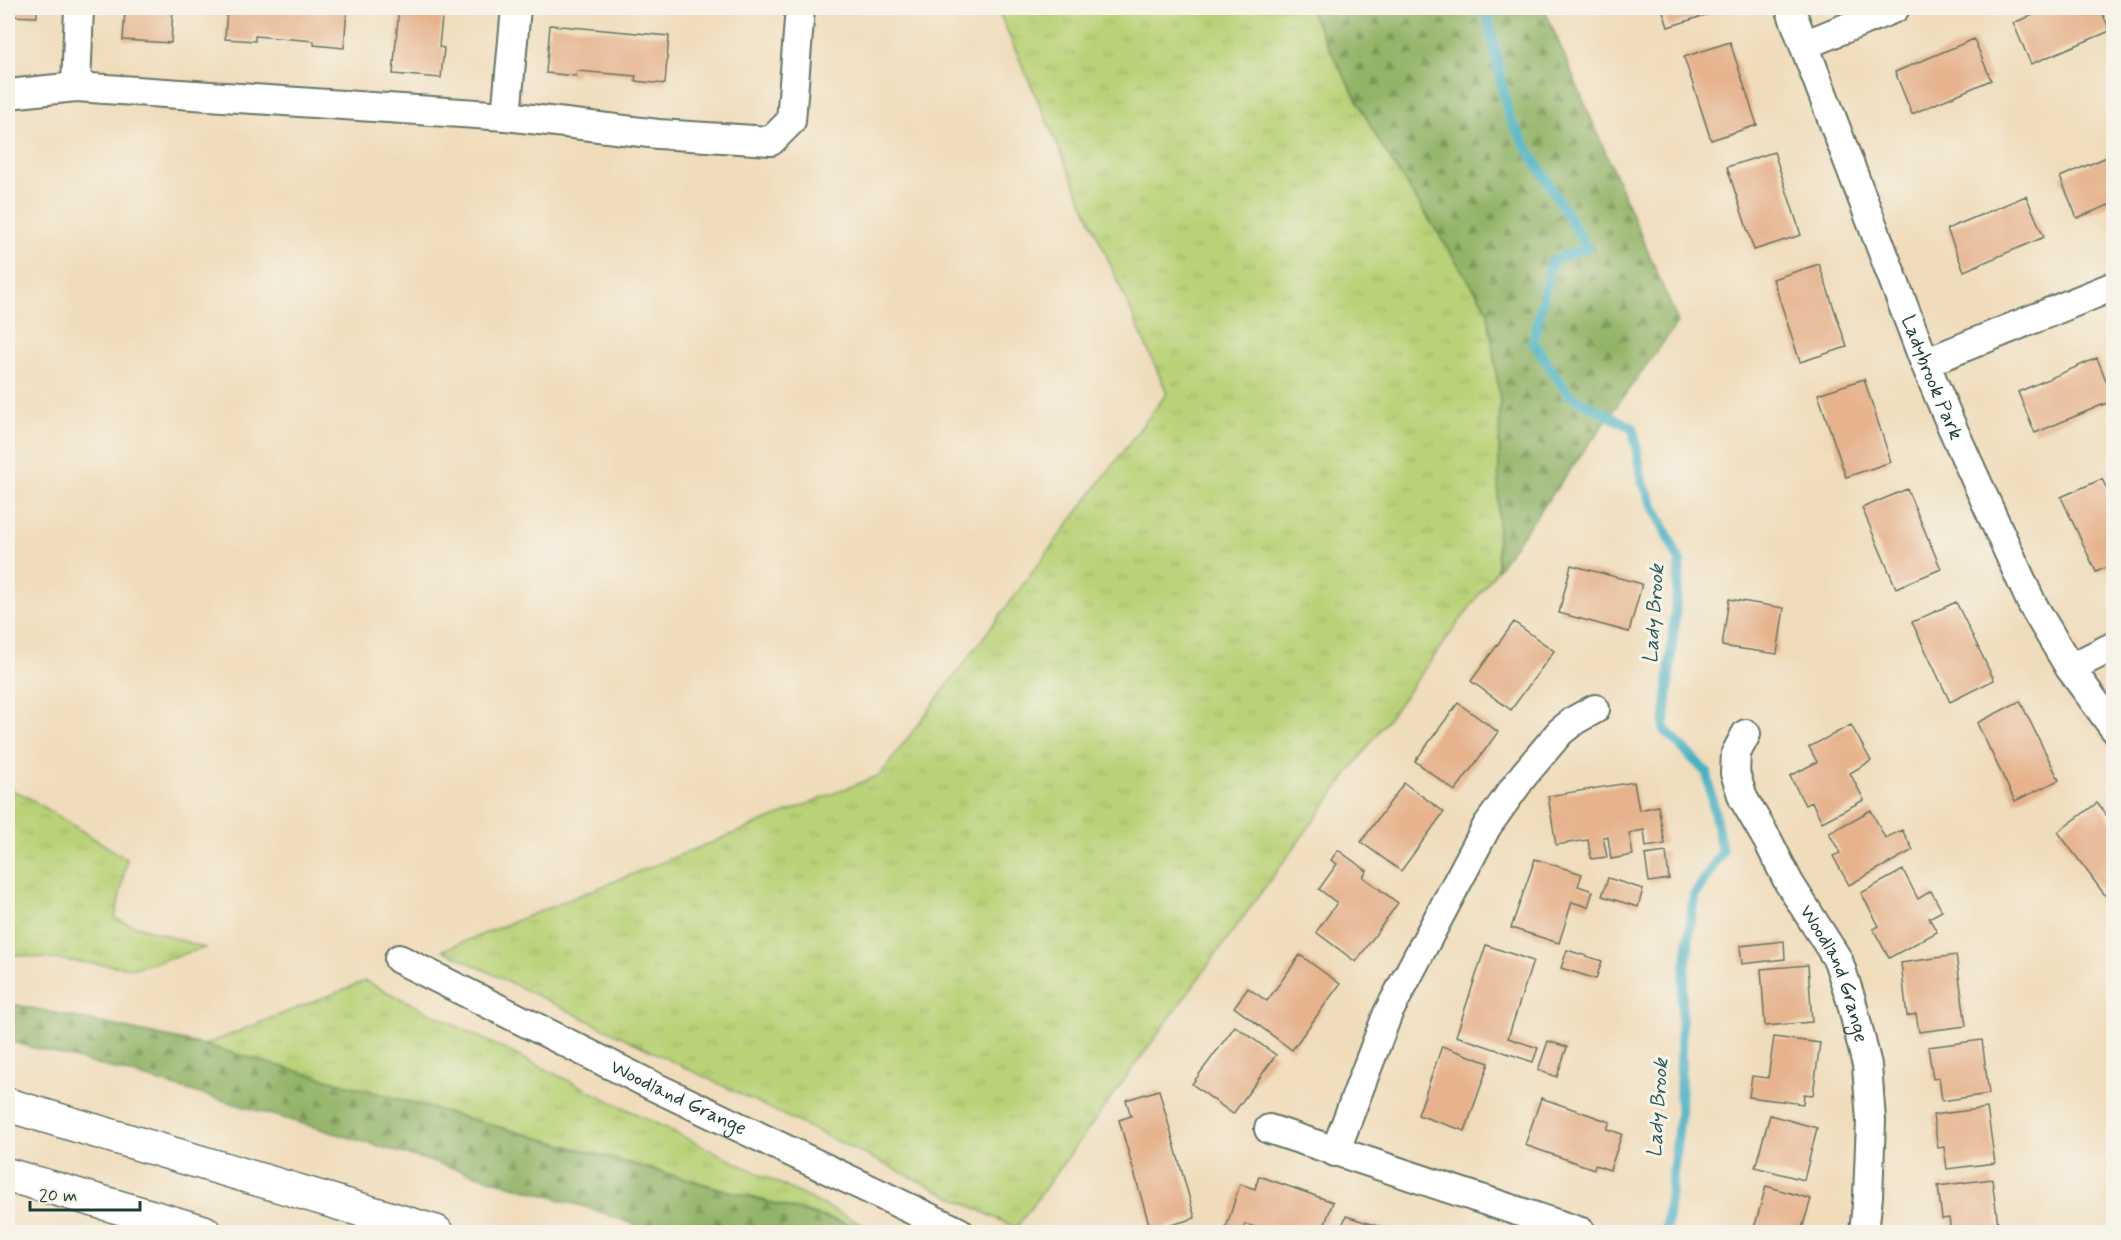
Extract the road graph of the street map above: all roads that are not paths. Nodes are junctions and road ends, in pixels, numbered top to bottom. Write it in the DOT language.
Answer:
graph roads {
  1 [pos="79,8"];
  2 [pos="516,8"];
  3 [pos="800,8"];
  4 [pos="1790,8"];
  5 [pos="1895,8"];
  6 [pos="1804,45"];
  7 [pos="76,87"];
  8 [pos="8,94"];
  9 [pos="506,116"];
  10 [pos="2114,286"];
  11 [pos="1925,363"];
  12 [pos="2114,646"];
  13 [pos="2070,668"];
  14 [pos="1595,709"];
  15 [pos="2114,728"];
  16 [pos="1746,734"];
  17 [pos="399,959"];
  18 [pos="8,1105"];
  19 [pos="1269,1130"];
  20 [pos="1335,1152"];
  21 [pos="8,1175"];
  22 [pos="204,1233"];
  23 [pos="436,1233"];
  24 [pos="959,1233"];
  25 [pos="1581,1233"];
  26 [pos="1864,1233"];
  1 -- 7 [label="street"];
  2 -- 9 [label="street"];
  3 -- 9 [label="street"];
  4 -- 6 [label="street, Ladybrook Park"];
  5 -- 6 [label="street"];
  6 -- 11 [label="street, Ladybrook Park"];
  7 -- 8 [label="street"];
  7 -- 9 [label="street"];
  10 -- 11 [label="street"];
  11 -- 13 [label="street, Ladybrook Park"];
  12 -- 13 [label="street"];
  13 -- 15 [label="street, Ladybrook Park"];
  14 -- 20 [label="street"];
  16 -- 26 [label="street, Woodland Grange"];
  17 -- 24 [label="street, Woodland Grange"];
  18 -- 23 [label="highway"];
  19 -- 20 [label="street"];
  20 -- 25 [label="street"];
  21 -- 22 [label="highway"];
}
